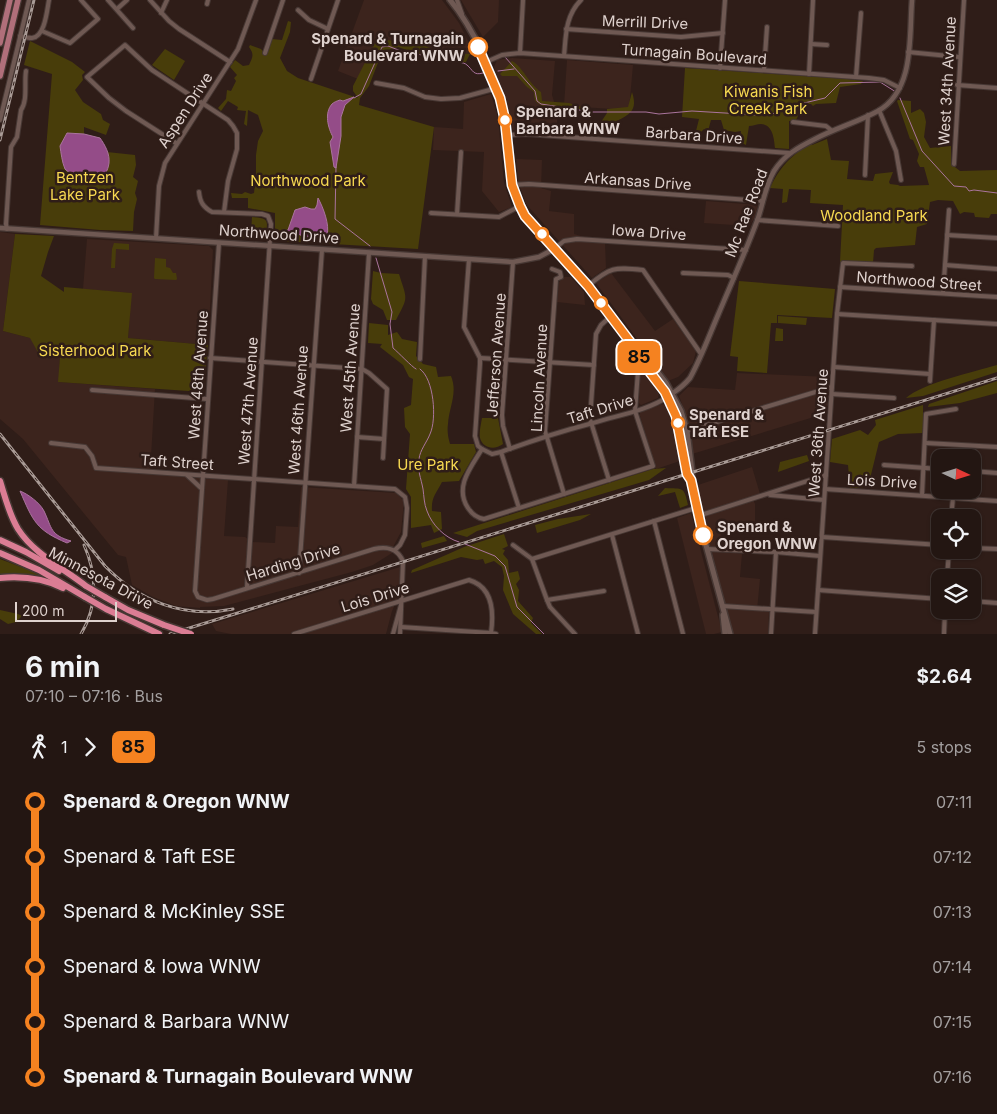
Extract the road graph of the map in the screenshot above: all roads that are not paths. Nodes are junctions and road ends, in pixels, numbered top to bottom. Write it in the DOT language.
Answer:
graph roads {
  1 [pos="10,0"];
  2 [pos="18,0"];
  3 [pos="29,0"];
  4 [pos="49,0"];
  5 [pos="81,0"];
  6 [pos="108,0"];
  7 [pos="127,0"];
  8 [pos="150,0"];
  9 [pos="167,0"];
  10 [pos="256,0"];
  11 [pos="283,0"];
  12 [pos="338,0"];
  13 [pos="453,0"];
  14 [pos="523,0"];
  15 [pos="581,0"];
  16 [pos="725,0"];
  17 [pos="813,0"];
  18 [pos="912,0"];
  19 [pos="964,0"];
  20 [pos="117,9"];
  21 [pos="298,10"];
  22 [pos="161,13"];
  23 [pos="861,13"];
  24 [pos="768,27"];
  25 [pos="133,28"];
  26 [pos="328,29"];
  27 [pos="566,29"];
  28 [pos="42,31"];
  29 [pos="723,33"];
  30 [pos="20,36"];
  31 [pos="0,43"];
  32 [pos="811,44"];
  33 [pos="827,45"];
  34 [pos="908,52"];
  35 [pos="265,53"];
  36 [pos="520,53"];
  37 [pos="564,56"];
  38 [pos="959,58"];
  39 [pos="230,62"];
  40 [pos="486,62"];
  41 [pos="720,68"];
  42 [pos="26,70"];
  43 [pos="764,70"];
  44 [pos="809,74"];
  45 [pos="0,76"];
  46 [pos="856,77"];
  47 [pos="312,79"];
  48 [pos="376,83"];
  49 [pos="957,85"];
  50 [pos="497,88"];
  51 [pos="900,88"];
  52 [pos="997,88"];
  53 [pos="203,103"];
  54 [pos="879,110"];
  55 [pos="868,115"];
  56 [pos="0,120"];
  57 [pos="794,122"];
  58 [pos="831,130"];
  59 [pos="506,135"];
  60 [pos="176,143"];
  61 [pos="460,152"];
  62 [pos="790,153"];
  63 [pos="954,164"];
  64 [pos="865,175"];
  65 [pos="901,180"];
  66 [pos="512,185"];
  67 [pos="199,192"];
  68 [pos="763,201"];
  69 [pos="520,206"];
  70 [pos="949,210"];
  71 [pos="224,212"];
  72 [pos="431,213"];
  73 [pos="457,214"];
  74 [pos="757,220"];
  75 [pos="838,226"];
  76 [pos="0,228"];
  77 [pos="7,229"];
  78 [pos="947,235"];
  79 [pos="156,238"];
  80 [pos="997,238"];
  81 [pos="219,242"];
  82 [pos="270,246"];
  83 [pos="554,248"];
  84 [pos="322,250"];
  85 [pos="746,250"];
  86 [pos="369,253"];
  87 [pos="425,256"];
  88 [pos="469,259"];
  89 [pos="514,262"];
  90 [pos="945,265"];
  91 [pos="912,266"];
  92 [pos="552,269"];
  93 [pos="997,269"];
  94 [pos="683,273"];
  95 [pos="734,278"];
  96 [pos="588,286"];
  97 [pos="840,286"];
  98 [pos="943,294"];
  99 [pos="997,297"];
  100 [pos="837,314"];
  101 [pos="611,316"];
  102 [pos="934,320"];
  103 [pos="997,324"];
  104 [pos="636,350"];
  105 [pos="701,354"];
  106 [pos="210,358"];
  107 [pos="480,358"];
  108 [pos="639,358"];
  109 [pos="420,359"];
  110 [pos="506,360"];
  111 [pos="261,362"];
  112 [pos="551,362"];
  113 [pos="313,365"];
  114 [pos="594,365"];
  115 [pos="834,367"];
  116 [pos="362,369"];
  117 [pos="930,374"];
  118 [pos="930,381"];
  119 [pos="832,387"];
  120 [pos="92,390"];
  121 [pos="673,393"];
  122 [pos="832,394"];
  123 [pos="667,397"];
  124 [pos="894,398"];
  125 [pos="207,399"];
  126 [pos="956,409"];
  127 [pos="634,411"];
  128 [pos="591,423"];
  129 [pos="687,431"];
  130 [pos="680,433"];
  131 [pos="357,437"];
  132 [pos="546,438"];
  133 [pos="384,439"];
  134 [pos="926,442"];
  135 [pos="51,443"];
  136 [pos="997,447"];
  137 [pos="482,449"];
  138 [pos="510,449"];
  139 [pos="501,452"];
  140 [pos="383,458"];
  141 [pos="884,464"];
  142 [pos="923,468"];
  143 [pos="931,468"];
  144 [pos="981,472"];
  145 [pos="997,473"];
  146 [pos="187,475"];
  147 [pos="826,475"];
  148 [pos="203,476"];
  149 [pos="253,479"];
  150 [pos="609,480"];
  151 [pos="691,480"];
  152 [pos="0,481"];
  153 [pos="305,483"];
  154 [pos="354,486"];
  155 [pos="202,489"];
  156 [pos="825,489"];
  157 [pos="564,494"];
  158 [pos="768,495"];
  159 [pos="922,495"];
  160 [pos="931,496"];
  161 [pos="968,499"];
  162 [pos="824,500"];
  163 [pos="997,501"];
  164 [pos="519,508"];
  165 [pos="696,508"];
  166 [pos="698,516"];
  167 [pos="654,522"];
  168 [pos="612,535"];
  169 [pos="822,537"];
  170 [pos="0,540"];
  171 [pos="513,544"];
  172 [pos="931,545"];
  173 [pos="981,548"];
  174 [pos="706,549"];
  175 [pos="997,549"];
  176 [pos="395,550"];
  177 [pos="776,552"];
  178 [pos="0,553"];
  179 [pos="820,556"];
  180 [pos="532,559"];
  181 [pos="299,572"];
  182 [pos="0,578"];
  183 [pos="86,586"];
  184 [pos="247,587"];
  185 [pos="818,590"];
  186 [pos="604,591"];
  187 [pos="85,597"];
  188 [pos="198,598"];
  189 [pos="931,599"];
  190 [pos="402,600"];
  191 [pos="547,600"];
  192 [pos="981,602"];
  193 [pos="997,603"];
  194 [pos="722,606"];
  195 [pos="772,609"];
  196 [pos="723,612"];
  197 [pos="816,612"];
  198 [pos="945,619"];
  199 [pos="401,627"];
  200 [pos="156,633"];
  201 [pos="494,633"];
  202 [pos="191,634"];
  203 [pos="294,634"];
  204 [pos="393,634"];
  205 [pos="400,634"];
  206 [pos="575,634"];
  207 [pos="638,634"];
  208 [pos="683,634"];
  209 [pos="724,634"];
  210 [pos="730,634"];
  211 [pos="770,634"];
  212 [pos="815,634"];
  213 [pos="944,634"];
  1 -- 31 [label="main road"];
  2 -- 45 [label="main road"];
  3 -- 30 [label="street"];
  4 -- 28 [label="street"];
  5 -- 28 [label="street"];
  6 -- 20 [label="street"];
  7 -- 20 [label="street"];
  8 -- 22 [label="street"];
  9 -- 22 [label="street"];
  10 -- 39 [label="street, Aspen Drive"];
  11 -- 35 [label="street"];
  12 -- 26 [label="street"];
  13 -- 40 [label="main road"];
  14 -- 36 [label="street"];
  15 -- 27 [label="street"];
  16 -- 29 [label="street"];
  17 -- 32 [label="street"];
  18 -- 34 [label="street"];
  19 -- 38 [label="street, West 34th Avenue"];
  20 -- 25 [label="street"];
  21 -- 26 [label="street"];
  22 -- 39 [label="street"];
  23 -- 46 [label="street"];
  24 -- 43 [label="street"];
  26 -- 47 [label="street"];
  27 -- 29 [label="street, Merrill Drive"];
  27 -- 37 [label="street"];
  28 -- 30 [label="street"];
  29 -- 41 [label="street"];
  30 -- 56 [label="street"];
  32 -- 33 [label="street"];
  32 -- 44 [label="street"];
  34 -- 38 [label="street"];
  34 -- 51 [label="street"];
  36 -- 37 [label="street, Turnagain Boulevard"];
  36 -- 40 [label="street, Turnagain Boulevard"];
  37 -- 41 [label="street, Turnagain Boulevard"];
  38 -- 49 [label="street, West 34th Avenue"];
  39 -- 53 [label="street, Aspen Drive"];
  40 -- 50 [label="main road"];
  41 -- 43 [label="street, Turnagain Boulevard"];
  42 -- 77 [label="street"];
  43 -- 44 [label="street, Turnagain Boulevard"];
  44 -- 46 [label="street, Turnagain Boulevard"];
  46 -- 51 [label="street, Turnagain Boulevard"];
  48 -- 50 [label="street"];
  49 -- 52 [label="street"];
  49 -- 63 [label="street, West 34th Avenue"];
  50 -- 59 [label="main road"];
  51 -- 54 [label="street, Mc Rae Road"];
  53 -- 60 [label="street, Aspen Drive"];
  53 -- 60 [label="street"];
  53 -- 71 [label="street"];
  54 -- 55 [label="street, Mc Rae Road"];
  54 -- 65 [label="street"];
  55 -- 58 [label="street, Mc Rae Road"];
  55 -- 64 [label="street"];
  57 -- 58 [label="street"];
  58 -- 62 [label="street, Mc Rae Road"];
  59 -- 62 [label="street, Barbara Drive"];
  59 -- 66 [label="main road"];
  60 -- 79 [label="street, Aspen Drive"];
  61 -- 73 [label="street"];
  62 -- 68 [label="street, Mc Rae Road"];
  66 -- 68 [label="street, Arkansas Drive"];
  66 -- 69 [label="main road"];
  67 -- 71 [label="street"];
  68 -- 74 [label="street, Mc Rae Road"];
  69 -- 73 [label="street"];
  69 -- 83 [label="main road"];
  70 -- 78 [label="street"];
  71 -- 82 [label="street, West 47th Avenue"];
  72 -- 73 [label="street"];
  74 -- 75 [label="street"];
  74 -- 85 [label="street, Mc Rae Road"];
  76 -- 77 [label="street, Northwood Drive"];
  77 -- 79 [label="street, Northwood Drive"];
  78 -- 80 [label="street"];
  78 -- 90 [label="street"];
  79 -- 81 [label="street, Northwood Drive"];
  81 -- 82 [label="street, Northwood Drive"];
  81 -- 106 [label="street, West 48th Avenue"];
  82 -- 84 [label="street, Northwood Drive"];
  82 -- 111 [label="street, West 47th Avenue"];
  83 -- 85 [label="street, Iowa Drive"];
  83 -- 89 [label="street, Northwood Drive"];
  83 -- 96 [label="main road"];
  84 -- 86 [label="street, Northwood Drive"];
  84 -- 113 [label="street, West 46th Avenue"];
  85 -- 95 [label="street, Mc Rae Road"];
  86 -- 87 [label="street, Northwood Drive"];
  86 -- 116 [label="street, West 45th Avenue"];
  87 -- 88 [label="street, Northwood Drive"];
  87 -- 109 [label="street"];
  88 -- 89 [label="street, Northwood Drive"];
  88 -- 107 [label="street"];
  89 -- 110 [label="street, Jefferson Avenue"];
  90 -- 93 [label="street"];
  90 -- 98 [label="street"];
  91 -- 97 [label="street, West 36th Avenue"];
  92 -- 112 [label="street, Lincoln Avenue"];
  94 -- 95 [label="street"];
  95 -- 105 [label="street, Mc Rae Road"];
  96 -- 101 [label="main road"];
  96 -- 105 [label="street"];
  97 -- 98 [label="street, Northwood Street"];
  97 -- 100 [label="street, West 36th Avenue"];
  98 -- 99 [label="street, Northwood Street"];
  100 -- 102 [label="street"];
  100 -- 115 [label="street, West 36th Avenue"];
  101 -- 104 [label="main road"];
  101 -- 114 [label="street"];
  102 -- 103 [label="street"];
  102 -- 117 [label="street"];
  104 -- 108 [label="main road"];
  104 -- 121 [label="main road"];
  105 -- 121 [label="street, Mc Rae Road"];
  106 -- 111 [label="street"];
  106 -- 125 [label="street, West 48th Avenue"];
  107 -- 110 [label="street"];
  107 -- 137 [label="street"];
  108 -- 123 [label="main road"];
  108 -- 127 [label="street"];
  110 -- 112 [label="street"];
  110 -- 138 [label="street, Jefferson Avenue"];
  111 -- 113 [label="street"];
  111 -- 149 [label="street, West 47th Avenue"];
  112 -- 114 [label="street"];
  112 -- 132 [label="street, Lincoln Avenue"];
  113 -- 116 [label="street"];
  113 -- 153 [label="street, West 46th Avenue"];
  114 -- 128 [label="street"];
  115 -- 117 [label="street"];
  115 -- 119 [label="street, West 36th Avenue"];
  116 -- 131 [label="street, West 45th Avenue"];
  116 -- 133 [label="street"];
  117 -- 118 [label="street"];
  119 -- 122 [label="street, West 36th Avenue"];
  119 -- 129 [label="street"];
  120 -- 125 [label="street"];
  121 -- 123 [label="street, Mc Rae Road"];
  121 -- 129 [label="main road"];
  122 -- 124 [label="street"];
  122 -- 147 [label="street, West 36th Avenue"];
  123 -- 127 [label="street, Taft Drive"];
  123 -- 130 [label="main road"];
  125 -- 148 [label="street, West 48th Avenue"];
  126 -- 134 [label="street"];
  127 -- 128 [label="street, Taft Drive"];
  127 -- 150 [label="street"];
  128 -- 132 [label="street, Taft Drive"];
  128 -- 150 [label="street"];
  129 -- 130 [label="street"];
  129 -- 151 [label="main road"];
  130 -- 151 [label="main road"];
  131 -- 133 [label="street"];
  131 -- 154 [label="street, West 45th Avenue"];
  132 -- 138 [label="street, Taft Drive"];
  132 -- 157 [label="street, Lincoln Avenue"];
  133 -- 140 [label="street"];
  134 -- 136 [label="street"];
  134 -- 142 [label="street"];
  135 -- 146 [label="street, Taft Street"];
  137 -- 139 [label="street, Taft Drive"];
  137 -- 164 [label="street"];
  138 -- 139 [label="street, Taft Drive"];
  139 -- 164 [label="street"];
  141 -- 142 [label="street"];
  142 -- 143 [label="street"];
  142 -- 159 [label="street"];
  144 -- 145 [label="street"];
  146 -- 148 [label="street, Taft Street"];
  146 -- 155 [label="street"];
  147 -- 156 [label="street, West 36th Avenue"];
  147 -- 158 [label="street, Lois Drive"];
  148 -- 149 [label="street, Taft Street"];
  148 -- 155 [label="street, West 48th Avenue"];
  149 -- 153 [label="street, Taft Street"];
  149 -- 184 [label="street, West 47th Avenue"];
  150 -- 157 [label="street"];
  151 -- 165 [label="main road"];
  152 -- 183 [label="highway"];
  153 -- 154 [label="street, Taft Street"];
  153 -- 181 [label="street, West 46th Avenue"];
  154 -- 176 [label="street, Taft Street"];
  155 -- 188 [label="street, West 48th Avenue"];
  156 -- 159 [label="street, Lois Drive"];
  156 -- 162 [label="street, West 36th Avenue"];
  157 -- 164 [label="street"];
  158 -- 162 [label="street, Lois Drive"];
  158 -- 166 [label="street, Lois Drive"];
  159 -- 160 [label="street, Lois Drive"];
  161 -- 163 [label="street, Lois Drive"];
  162 -- 169 [label="street, West 36th Avenue"];
  165 -- 166 [label="main road"];
  165 -- 167 [label="street"];
  166 -- 174 [label="main road"];
  167 -- 168 [label="street"];
  167 -- 208 [label="street"];
  168 -- 180 [label="street"];
  168 -- 207 [label="street"];
  169 -- 172 [label="street"];
  169 -- 179 [label="street, West 36th Avenue"];
  170 -- 183 [label="highway, Minnesota Drive"];
  171 -- 180 [label="street"];
  173 -- 175 [label="street"];
  174 -- 177 [label="street"];
  174 -- 194 [label="main road"];
  176 -- 181 [label="street, Harding Drive"];
  176 -- 190 [label="street"];
  177 -- 179 [label="street"];
  177 -- 195 [label="street"];
  178 -- 187 [label="highway, Minnesota Drive"];
  179 -- 185 [label="street, West 36th Avenue"];
  180 -- 191 [label="street"];
  181 -- 184 [label="street, Harding Drive"];
  182 -- 187 [label="highway"];
  183 -- 202 [label="highway, Minnesota Drive, bridge"];
  184 -- 188 [label="street, Harding Drive"];
  185 -- 189 [label="street"];
  185 -- 197 [label="street, West 36th Avenue"];
  186 -- 191 [label="street"];
  187 -- 200 [label="highway, Minnesota Drive, bridge"];
  190 -- 199 [label="street"];
  190 -- 201 [label="street, Lois Drive"];
  190 -- 203 [label="street, Lois Drive"];
  190 -- 204 [label="street"];
  191 -- 206 [label="street"];
  192 -- 193 [label="street"];
  194 -- 195 [label="street"];
  194 -- 196 [label="main road"];
  195 -- 197 [label="street"];
  195 -- 211 [label="street"];
  196 -- 209 [label="main road"];
  196 -- 210 [label="main road"];
  197 -- 212 [label="street, West 36th Avenue"];
  198 -- 213 [label="street"];
  199 -- 201 [label="street"];
  199 -- 205 [label="street"];
}
